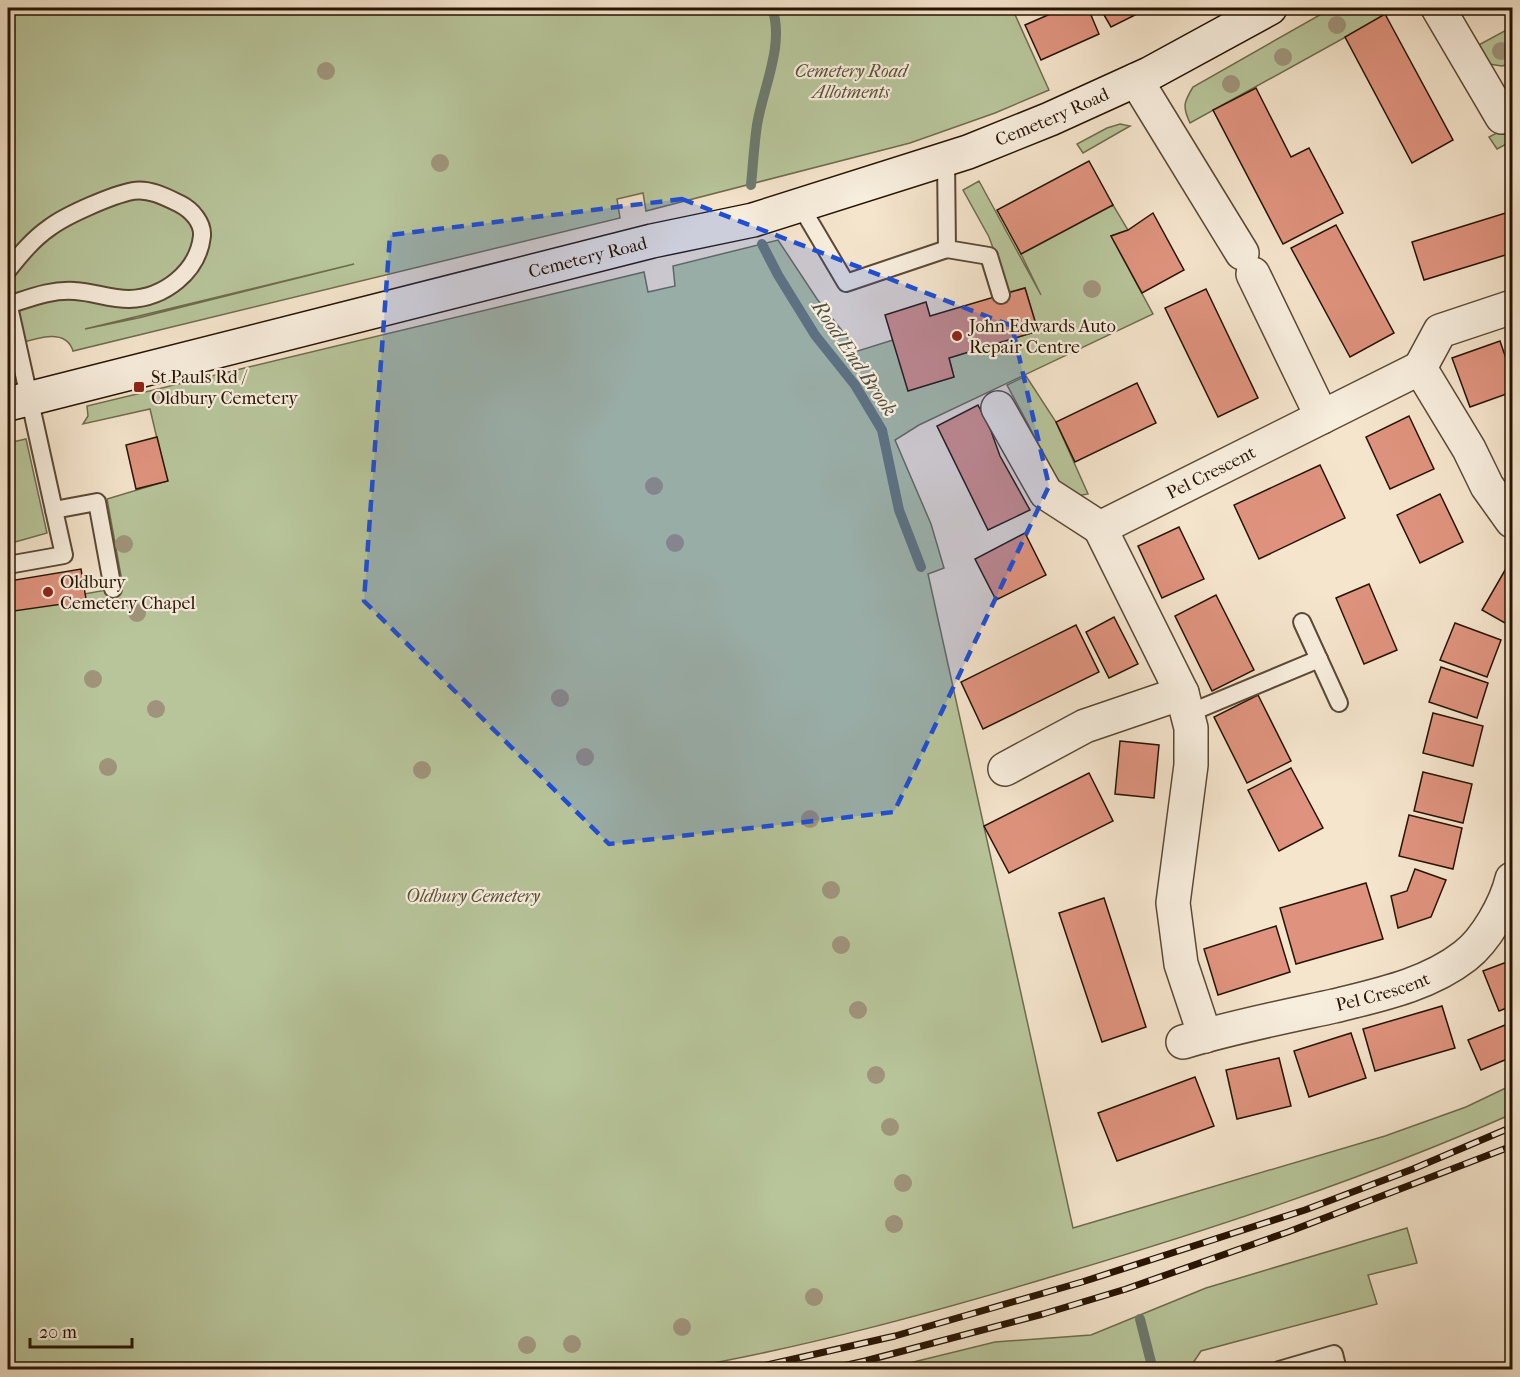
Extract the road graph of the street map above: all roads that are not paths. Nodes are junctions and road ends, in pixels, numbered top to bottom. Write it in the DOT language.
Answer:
graph roads {
  1 [pos="1270,8"];
  2 [pos="1438,8"];
  3 [pos="1136,80"];
  4 [pos="1502,117"];
  5 [pos="946,160"];
  6 [pos="800,205"];
  7 [pos="947,249"];
  8 [pos="8,270"];
  9 [pos="1001,295"];
  10 [pos="8,304"];
  11 [pos="1512,307"];
  12 [pos="1420,368"];
  13 [pos="19,401"];
  14 [pos="998,408"];
  15 [pos="1322,417"];
  16 [pos="54,510"];
  17 [pos="1512,521"];
  18 [pos="1100,528"];
  19 [pos="8,565"];
  20 [pos="113,589"];
  21 [pos="1302,622"];
  22 [pos="1319,659"];
  23 [pos="1339,703"];
  24 [pos="1185,704"];
  25 [pos="1005,769"];
  26 [pos="1512,879"];
  27 [pos="1279,1370"];
  28 [pos="1338,1370"];
  1 -- 3 [label="street, Cemetery Road"];
  2 -- 4 [label="street"];
  3 -- 5 [label="street, Cemetery Road"];
  3 -- 15 [label="street"];
  5 -- 6 [label="street, Cemetery Road"];
  5 -- 7 [label="lane"];
  6 -- 7 [label="lane"];
  6 -- 13 [label="street, Cemetery Road"];
  7 -- 9 [label="lane"];
  8 -- 10 [label="lane"];
  10 -- 13 [label="lane"];
  11 -- 12 [label="street"];
  12 -- 15 [label="street, Pel Crescent"];
  12 -- 17 [label="street"];
  13 -- 16 [label="lane"];
  14 -- 18 [label="street"];
  15 -- 18 [label="street, Pel Crescent"];
  16 -- 19 [label="lane"];
  16 -- 20 [label="lane"];
  18 -- 24 [label="street, Pel Crescent"];
  21 -- 22 [label="lane"];
  22 -- 23 [label="lane"];
  22 -- 24 [label="lane"];
  24 -- 25 [label="street"];
  24 -- 26 [label="street, Pel Crescent"];
  27 -- 28 [label="lane"];
}
